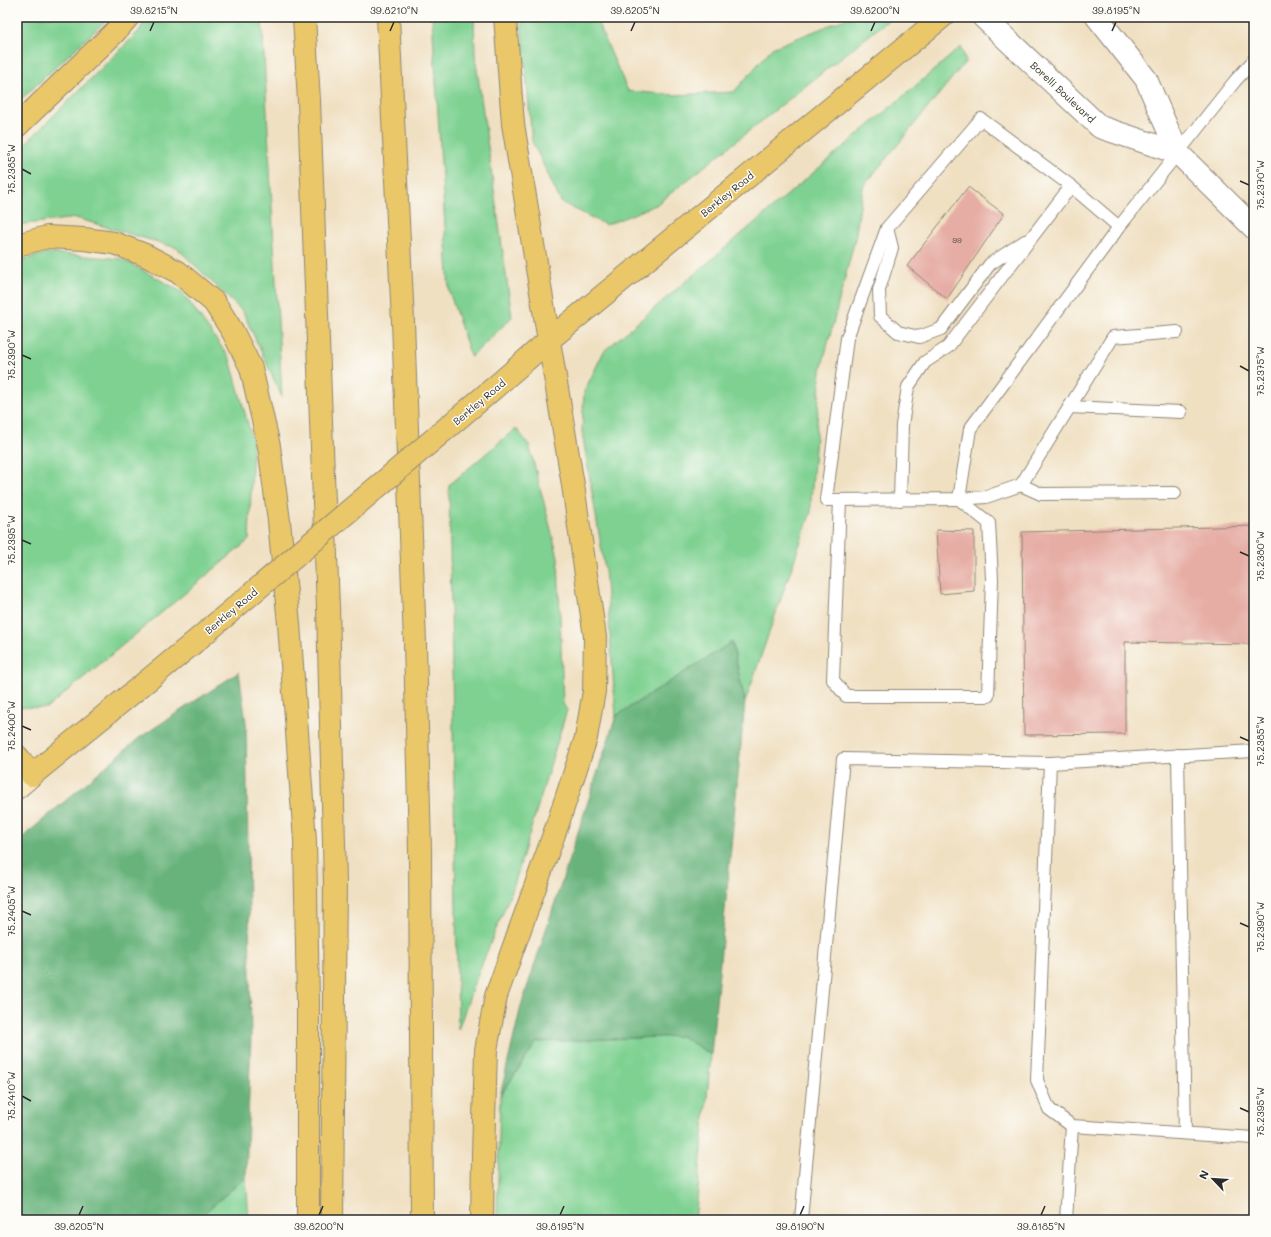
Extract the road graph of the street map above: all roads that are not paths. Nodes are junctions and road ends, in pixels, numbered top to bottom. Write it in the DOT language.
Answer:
graph roads {
  1 [pos="128,17"];
  2 [pos="304,17"];
  3 [pos="388,17"];
  4 [pos="505,17"];
  5 [pos="983,17"];
  6 [pos="1097,17"];
  7 [pos="1250,17"];
  8 [pos="937,18"];
  9 [pos="1254,22"];
  10 [pos="1254,60"];
  11 [pos="17,126"];
  12 [pos="1178,153"];
  13 [pos="1071,186"];
  14 [pos="1119,227"];
  15 [pos="888,228"];
  16 [pos="1254,228"];
  17 [pos="1033,236"];
  18 [pos="17,245"];
  19 [pos="1177,332"];
  20 [pos="549,340"];
  21 [pos="1069,407"];
  22 [pos="1181,412"];
  23 [pos="1021,485"];
  24 [pos="1175,493"];
  25 [pos="959,499"];
  26 [pos="840,500"];
  27 [pos="900,500"];
  28 [pos="1254,751"];
  29 [pos="1178,755"];
  30 [pos="17,756"];
  31 [pos="1050,763"];
  32 [pos="25,782"];
  33 [pos="1072,1126"];
  34 [pos="1185,1134"];
  35 [pos="1254,1138"];
  36 [pos="308,1220"];
  37 [pos="332,1220"];
  38 [pos="422,1220"];
  39 [pos="482,1220"];
  40 [pos="801,1220"];
  41 [pos="1066,1220"];
  1 -- 11 [label="main road"];
  2 -- 37 [label="main road"];
  3 -- 38 [label="main road"];
  4 -- 20 [label="main road"];
  5 -- 12 [label="street, Borelli Boulevard"];
  6 -- 12 [label="street, Borelli Boulevard"];
  7 -- 9 [label="lane"];
  8 -- 20 [label="main road, Berkley Road"];
  10 -- 12 [label="lane"];
  12 -- 14 [label="lane"];
  12 -- 16 [label="street, Borelli Boulevard"];
  13 -- 14 [label="lane"];
  13 -- 15 [label="lane"];
  13 -- 17 [label="lane"];
  14 -- 25 [label="lane"];
  15 -- 17 [label="lane"];
  15 -- 26 [label="lane"];
  17 -- 27 [label="lane"];
  18 -- 36 [label="main road"];
  19 -- 21 [label="lane"];
  20 -- 32 [label="main road, Berkley Road, bridge"];
  20 -- 39 [label="main road"];
  21 -- 22 [label="lane"];
  21 -- 23 [label="lane"];
  23 -- 24 [label="lane"];
  23 -- 25 [label="lane"];
  25 -- 26 [label="lane"];
  25 -- 27 [label="lane"];
  26 -- 27 [label="lane"];
  28 -- 29 [label="lane"];
  29 -- 31 [label="lane"];
  29 -- 34 [label="lane"];
  30 -- 32 [label="main road"];
  31 -- 33 [label="lane"];
  31 -- 40 [label="lane"];
  33 -- 34 [label="lane"];
  33 -- 41 [label="lane"];
  34 -- 35 [label="lane"];
}
